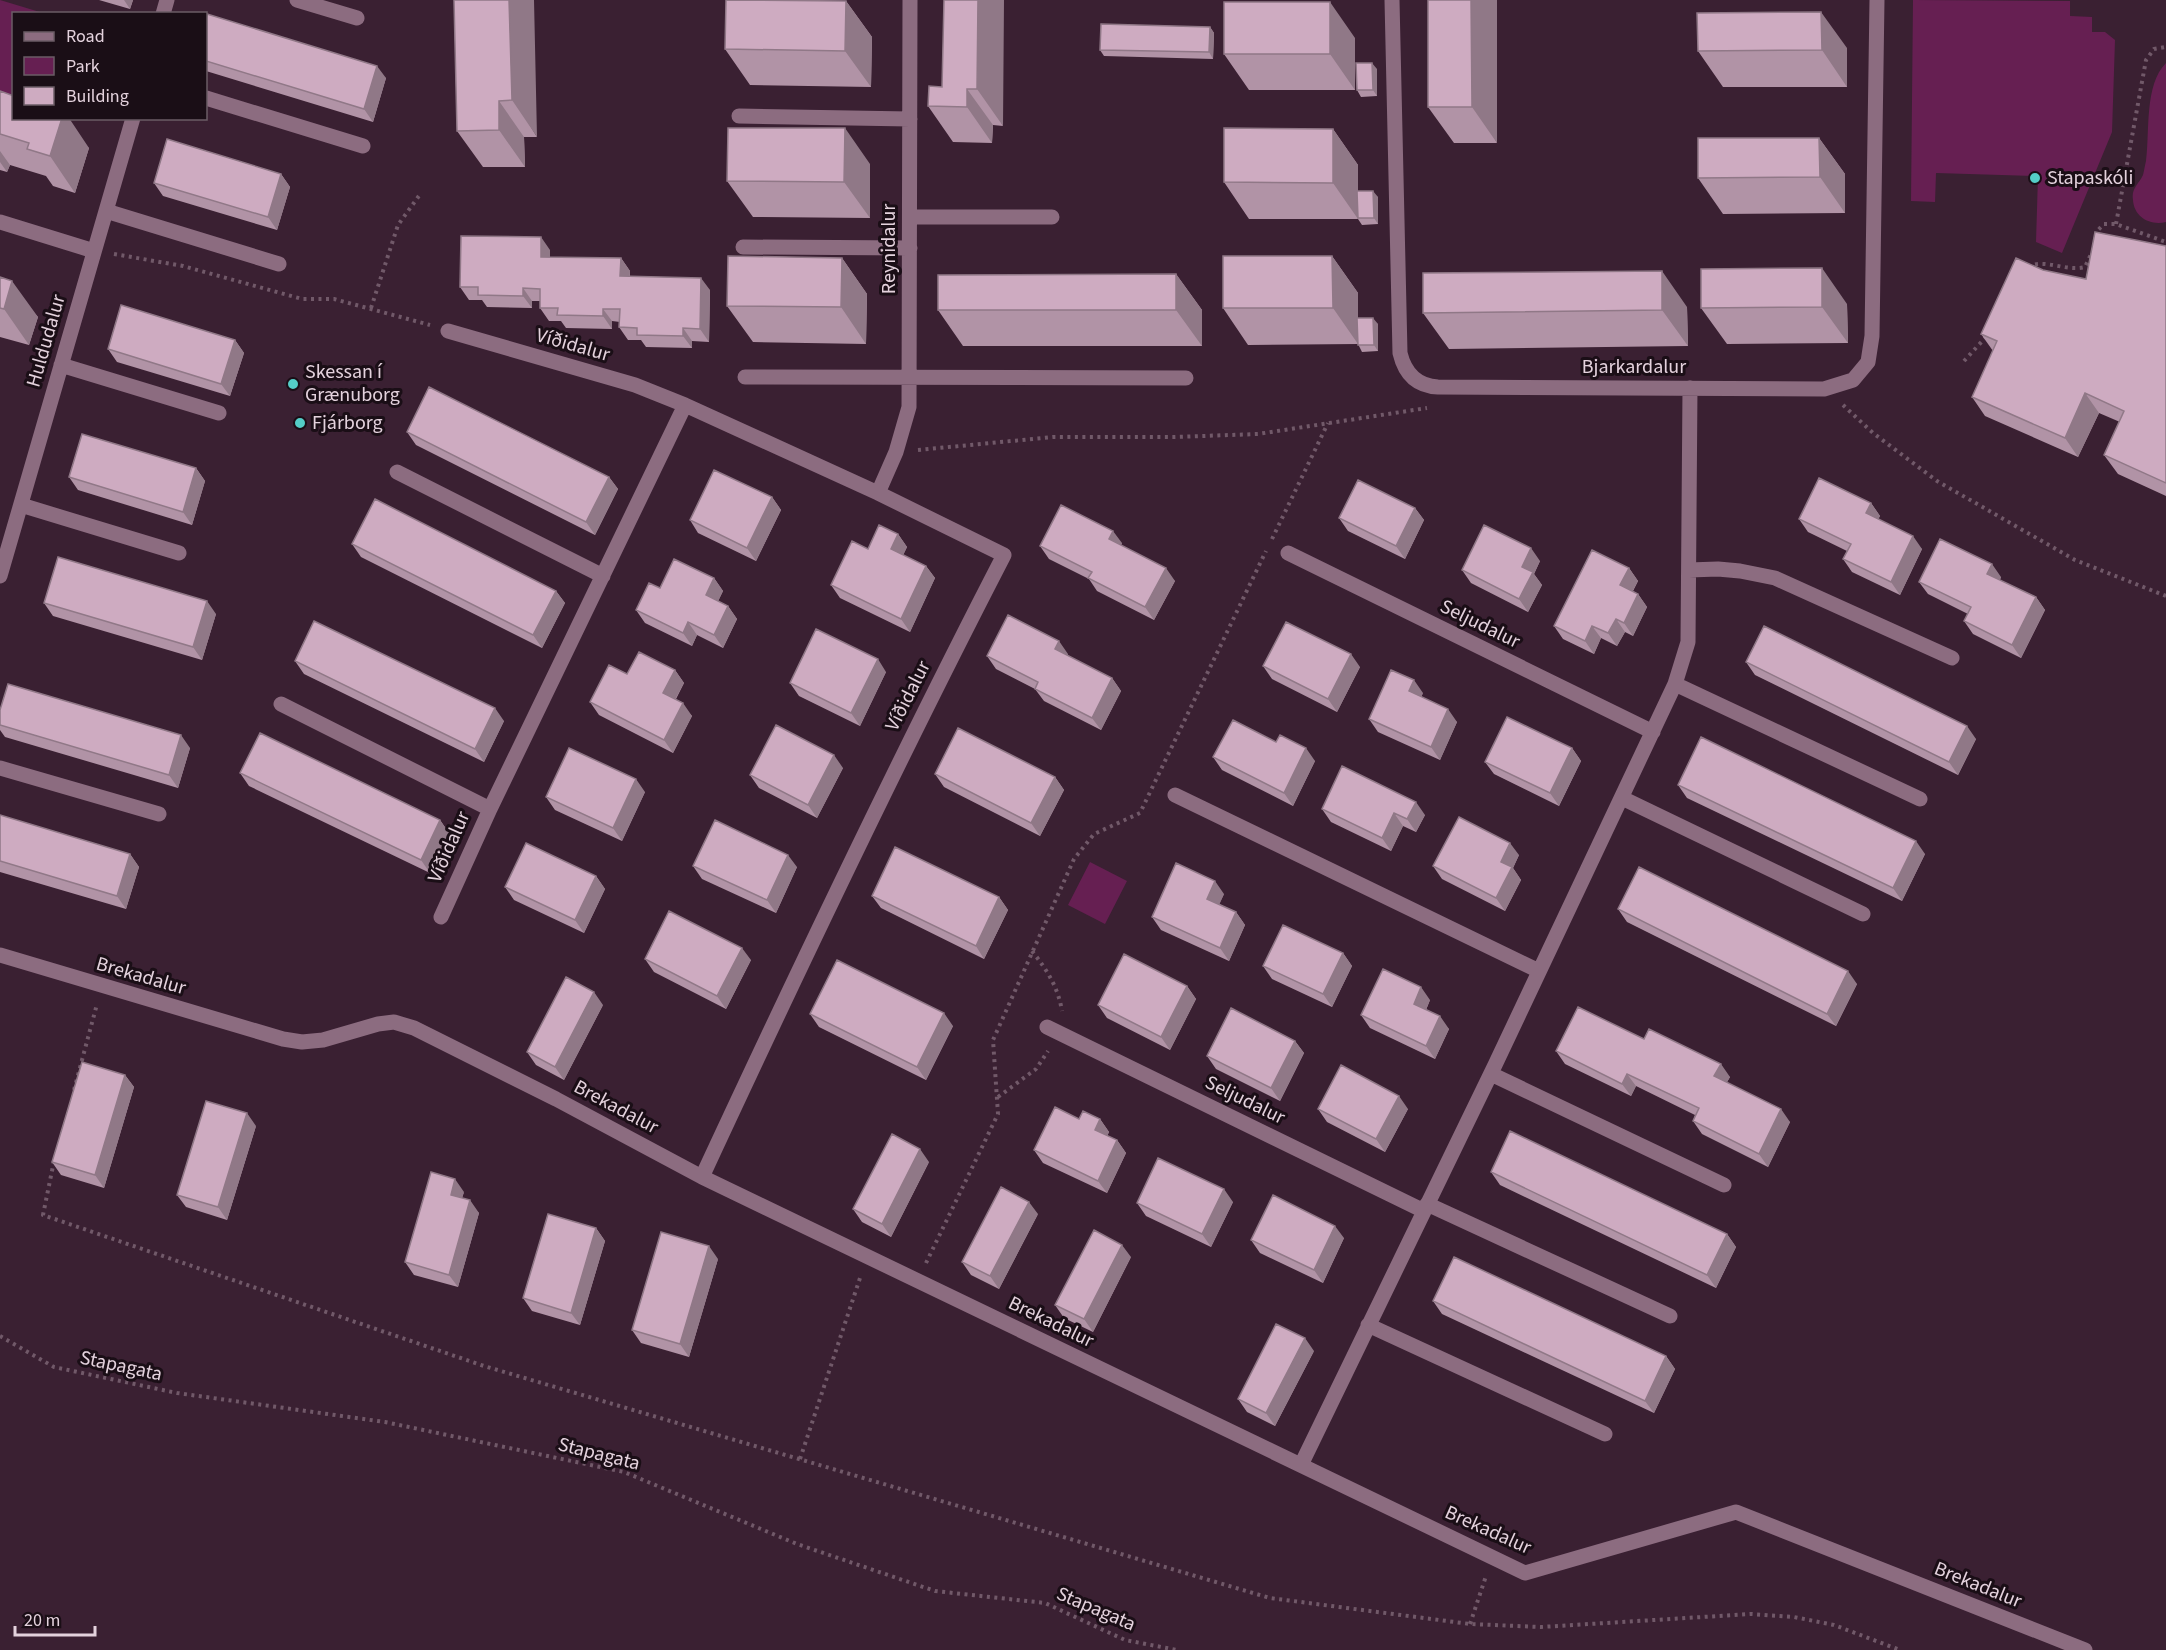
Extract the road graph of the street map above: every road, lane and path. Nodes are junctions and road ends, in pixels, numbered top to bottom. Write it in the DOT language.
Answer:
graph roads {
  1 [pos="297,0"];
  2 [pos="910,0"];
  3 [pos="1392,0"];
  4 [pos="1877,0"];
  5 [pos="357,18"];
  6 [pos="2166,46"];
  7 [pos="207,98"];
  8 [pos="739,117"];
  9 [pos="910,119"];
  10 [pos="132,120"];
  11 [pos="363,146"];
  12 [pos="421,193"];
  13 [pos="106,211"];
  14 [pos="910,217"];
  15 [pos="1052,217"];
  16 [pos="0,222"];
  17 [pos="2116,224"];
  18 [pos="2095,240"];
  19 [pos="2166,242"];
  20 [pos="743,247"];
  21 [pos="909,248"];
  22 [pos="2092,249"];
  23 [pos="94,251"];
  24 [pos="279,264"];
  25 [pos="2023,277"];
  26 [pos="371,308"];
  27 [pos="448,331"];
  28 [pos="1987,336"];
  29 [pos="1964,361"];
  30 [pos="61,365"];
  31 [pos="745,377"];
  32 [pos="909,378"];
  33 [pos="1186,378"];
  34 [pos="1438,387"];
  35 [pos="1690,388"];
  36 [pos="1824,389"];
  37 [pos="685,405"];
  38 [pos="219,413"];
  39 [pos="1328,423"];
  40 [pos="896,452"];
  41 [pos="397,472"];
  42 [pos="878,493"];
  43 [pos="21,505"];
  44 [pos="179,553"];
  45 [pos="1288,553"];
  46 [pos="1689,570"];
  47 [pos="0,576"];
  48 [pos="603,576"];
  49 [pos="2166,596"];
  50 [pos="1952,658"];
  51 [pos="1675,684"];
  52 [pos="281,704"];
  53 [pos="1653,732"];
  54 [pos="0,768"];
  55 [pos="1175,795"];
  56 [pos="1622,798"];
  57 [pos="1920,799"];
  58 [pos="490,809"];
  59 [pos="159,814"];
  60 [pos="1863,914"];
  61 [pos="441,917"];
  62 [pos="0,956"];
  63 [pos="1539,971"];
  64 [pos="102,986"];
  65 [pos="1047,1027"];
  66 [pos="1491,1074"];
  67 [pos="72,1098"];
  68 [pos="56,1154"];
  69 [pos="702,1177"];
  70 [pos="1724,1185"];
  71 [pos="1425,1207"];
  72 [pos="867,1257"];
  73 [pos="917,1281"];
  74 [pos="1670,1316"];
  75 [pos="1368,1325"];
  76 [pos="0,1336"];
  77 [pos="1605,1434"];
  78 [pos="800,1459"];
  79 [pos="1301,1465"];
  80 [pos="1492,1557"];
  81 [pos="1470,1624"];
  82 [pos="1177,1650"];
  83 [pos="1900,1650"];
  84 [pos="2085,1650"];
  1 -- 5 [label="street"];
  2 -- 9 [label="street, Reynidalur"];
  3 -- 34 [label="street, Bjarkardalur"];
  4 -- 36 [label="street, Bjarkardalur"];
  6 -- 17 [label="path"];
  7 -- 11 [label="street"];
  8 -- 9 [label="street"];
  9 -- 14 [label="street, Reynidalur"];
  10 -- 13 [label="street, Huldudalur"];
  12 -- 26 [label="path"];
  13 -- 23 [label="street, Huldudalur"];
  13 -- 24 [label="street"];
  14 -- 15 [label="street"];
  14 -- 21 [label="street, Reynidalur"];
  16 -- 23 [label="street"];
  17 -- 18 [label="path"];
  17 -- 19 [label="path"];
  20 -- 21 [label="street"];
  21 -- 32 [label="street, Reynidalur"];
  22 -- 25 [label="path"];
  23 -- 26 [label="path"];
  23 -- 30 [label="street, Huldudalur"];
  26 -- 27 [label="path"];
  27 -- 37 [label="street, Víðidalur"];
  28 -- 29 [label="path"];
  30 -- 38 [label="street"];
  30 -- 43 [label="street, Huldudalur"];
  31 -- 32 [label="street"];
  32 -- 33 [label="street"];
  32 -- 40 [label="street, Reynidalur"];
  34 -- 35 [label="street, Bjarkardalur"];
  34 -- 39 [label="path"];
  35 -- 36 [label="street, Bjarkardalur"];
  35 -- 46 [label="street"];
  36 -- 49 [label="path"];
  37 -- 42 [label="street, Víðidalur"];
  37 -- 48 [label="street, Víðidalur"];
  39 -- 40 [label="path"];
  39 -- 73 [label="path"];
  40 -- 42 [label="street, Reynidalur"];
  41 -- 48 [label="street"];
  42 -- 69 [label="street, Víðidalur"];
  43 -- 44 [label="street"];
  43 -- 47 [label="street, Huldudalur"];
  45 -- 53 [label="street, Seljudalur"];
  46 -- 50 [label="street"];
  46 -- 51 [label="street"];
  48 -- 58 [label="street, Víðidalur"];
  51 -- 53 [label="street"];
  51 -- 57 [label="street"];
  52 -- 58 [label="street"];
  53 -- 56 [label="street"];
  54 -- 59 [label="street"];
  55 -- 63 [label="street"];
  56 -- 60 [label="street"];
  56 -- 63 [label="street"];
  58 -- 61 [label="street, Víðidalur"];
  62 -- 64 [label="street, Brekadalur"];
  63 -- 66 [label="street"];
  64 -- 67 [label="path"];
  64 -- 69 [label="street, Brekadalur"];
  65 -- 71 [label="street, Seljudalur"];
  66 -- 70 [label="street"];
  66 -- 71 [label="street"];
  68 -- 78 [label="path"];
  69 -- 72 [label="street, Brekadalur"];
  71 -- 74 [label="street, Seljudalur"];
  71 -- 75 [label="street"];
  72 -- 73 [label="street, Brekadalur"];
  72 -- 78 [label="path"];
  73 -- 79 [label="street, Brekadalur"];
  75 -- 77 [label="street"];
  75 -- 79 [label="street"];
  76 -- 82 [label="path, Stapagata"];
  78 -- 81 [label="path"];
  79 -- 80 [label="street, Brekadalur"];
  80 -- 81 [label="path"];
  80 -- 84 [label="street, Brekadalur"];
  81 -- 83 [label="path"];
}
